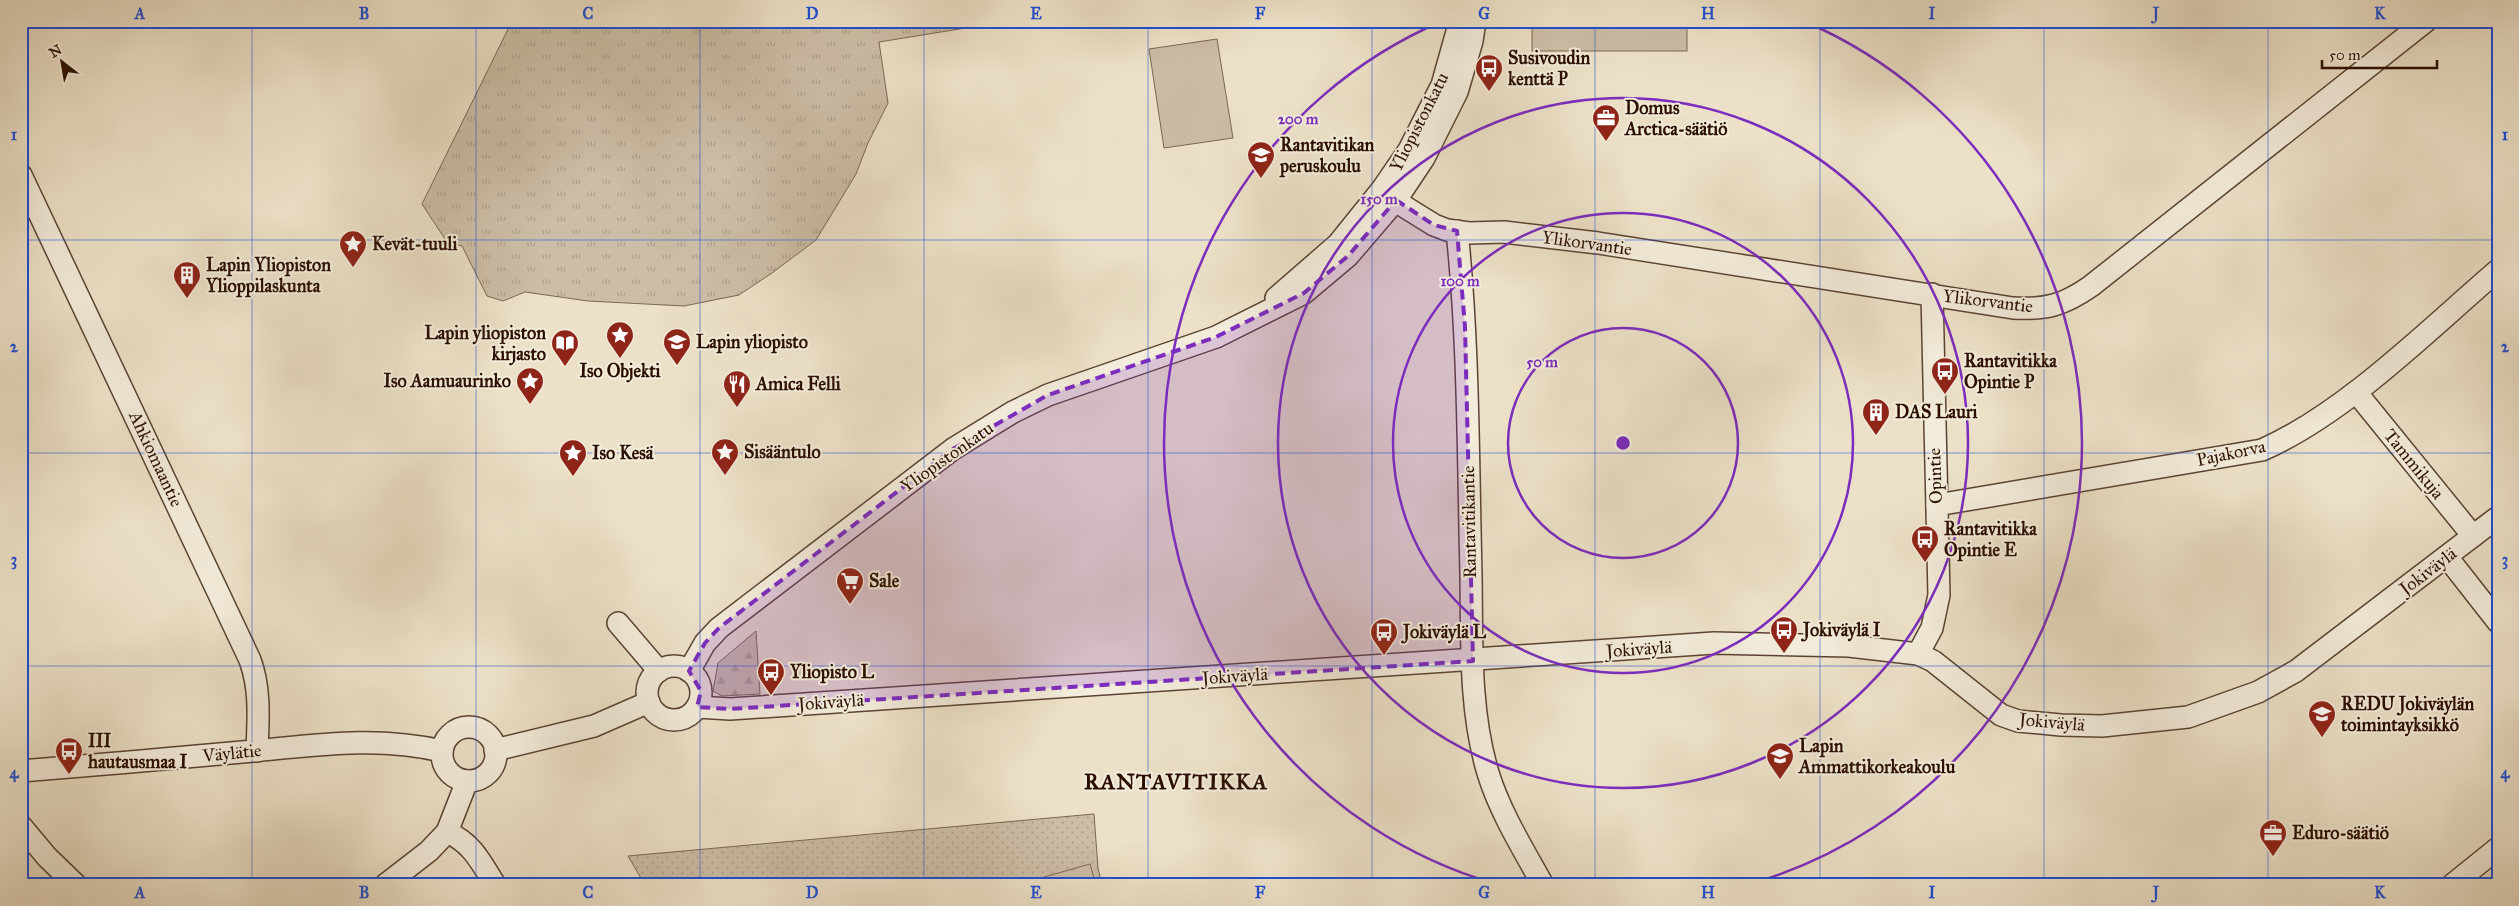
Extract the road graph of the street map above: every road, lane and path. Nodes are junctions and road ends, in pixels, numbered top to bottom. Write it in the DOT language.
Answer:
graph roads {
  1 [pos="1460,21"];
  2 [pos="1475,21"];
  3 [pos="2426,21"];
  4 [pos="21,174"];
  5 [pos="1390,194"];
  6 [pos="1457,231"];
  7 [pos="2498,270"];
  8 [pos="1932,294"];
  9 [pos="2356,392"];
  10 [pos="1937,505"];
  11 [pos="2498,517"];
  12 [pos="2473,536"];
  13 [pos="2447,557"];
  14 [pos="2498,622"];
  15 [pos="618,623"];
  16 [pos="1918,654"];
  17 [pos="1473,660"];
  18 [pos="659,671"];
  19 [pos="689,671"];
  20 [pos="649,702"];
  21 [pos="697,707"];
  22 [pos="496,750"];
  23 [pos="257,751"];
  24 [pos="442,751"];
  25 [pos="21,771"];
  26 [pos="467,781"];
  27 [pos="21,826"];
  28 [pos="447,832"];
  29 [pos="2498,848"];
  30 [pos="1541,884"];
  31 [pos="76,885"];
  32 [pos="385,885"];
  33 [pos="495,885"];
  34 [pos="2452,885"];
  1 -- 5 [label="street, Yliopistonkatu"];
  2 -- 5 [label="street, Yliopistonkatu"];
  3 -- 8 [label="street, Ylikorvantie"];
  4 -- 23 [label="street, Ahkiomaantie"];
  5 -- 6 [label="street"];
  5 -- 19 [label="street, Yliopistonkatu"];
  6 -- 8 [label="street, Ylikorvantie"];
  6 -- 17 [label="street, Rantavitikantie"];
  7 -- 9 [label="street, Pajakorva"];
  8 -- 10 [label="street, Opintie"];
  9 -- 10 [label="street, Pajakorva"];
  9 -- 12 [label="street, Tammikuja"];
  10 -- 16 [label="street, Opintie"];
  11 -- 12 [label="street, Jokiväylä"];
  12 -- 13 [label="street, Jokiväylä"];
  13 -- 14 [label="street"];
  13 -- 16 [label="street, Jokiväylä"];
  15 -- 18 [label="street"];
  16 -- 17 [label="street, Jokiväylä"];
  17 -- 21 [label="street, Jokiväylä"];
  17 -- 30 [label="street, Rantavitikantie"];
  18 -- 19 [label="street"];
  18 -- 20 [label="street"];
  19 -- 21 [label="street"];
  20 -- 21 [label="street"];
  20 -- 22 [label="street"];
  22 -- 24 [label="street"];
  22 -- 26 [label="street"];
  23 -- 24 [label="street, Väylätie"];
  23 -- 25 [label="street, Väylätie"];
  24 -- 26 [label="street"];
  26 -- 28 [label="street"];
  27 -- 31 [label="street"];
  28 -- 32 [label="street"];
  28 -- 33 [label="street"];
  29 -- 34 [label="street"];
}
